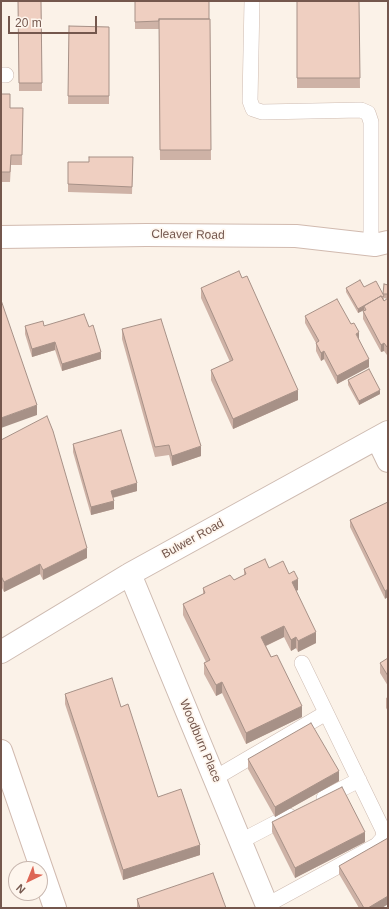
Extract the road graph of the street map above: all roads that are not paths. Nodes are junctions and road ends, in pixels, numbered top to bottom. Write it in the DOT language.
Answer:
graph roads {
  1 [pos="252,1"];
  2 [pos="1,237"];
  3 [pos="380,247"];
  4 [pos="382,435"];
  5 [pos="388,461"];
  6 [pos="130,574"];
  7 [pos="1,652"];
  8 [pos="302,663"];
  9 [pos="326,713"];
  10 [pos="1,751"];
  11 [pos="215,778"];
  12 [pos="359,780"];
  13 [pos="241,841"];
  14 [pos="267,906"];
  15 [pos="55,908"];
  1 -- 3 [label="lane"];
  2 -- 3 [label="street, Cleaver Road"];
  4 -- 5 [label="street"];
  4 -- 6 [label="street, Bulwer Road"];
  6 -- 7 [label="street, Bulwer Road"];
  6 -- 11 [label="street, Woodburn Place"];
  8 -- 9 [label="lane"];
  9 -- 11 [label="lane"];
  9 -- 12 [label="lane"];
  10 -- 15 [label="street"];
  11 -- 13 [label="street, Woodburn Place"];
  12 -- 13 [label="lane"];
  12 -- 14 [label="lane"];
  13 -- 14 [label="street, Woodburn Place"];
}
